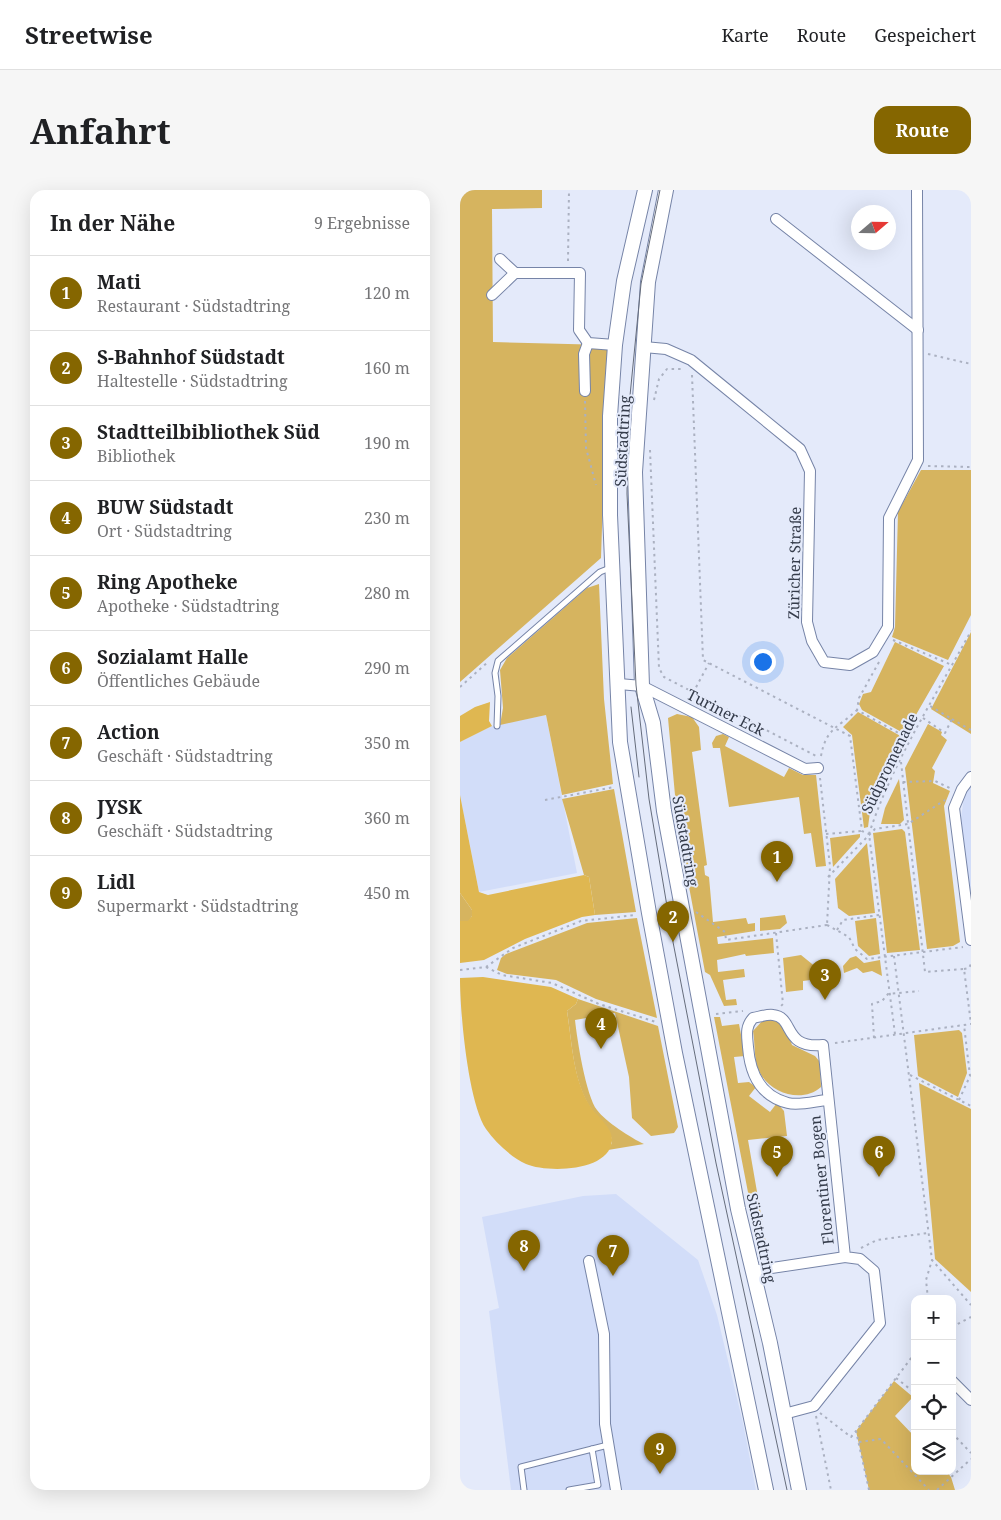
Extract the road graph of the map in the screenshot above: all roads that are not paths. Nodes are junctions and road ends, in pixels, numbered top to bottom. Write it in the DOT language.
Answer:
graph roads {
  1 [pos="646,190"];
  2 [pos="666,190"];
  3 [pos="917,190"];
  4 [pos="776,219"];
  5 [pos="500,259"];
  6 [pos="515,274"];
  7 [pos="492,294"];
  8 [pos="918,330"];
  9 [pos="588,343"];
  10 [pos="615,345"];
  11 [pos="644,347"];
  12 [pos="585,391"];
  13 [pos="613,567"];
  14 [pos="619,684"];
  15 [pos="642,686"];
  16 [pos="497,726"];
  17 [pos="819,763"];
  18 [pos="971,777"];
  19 [pos="968,944"];
  20 [pos="828,1100"];
  21 [pos="845,1257"];
  22 [pos="589,1261"];
  23 [pos="752,1271"];
  24 [pos="956,1385"];
  25 [pos="971,1400"];
  26 [pos="784,1414"];
  27 [pos="608,1445"];
  28 [pos="592,1449"];
  29 [pos="524,1490"];
  30 [pos="569,1490"];
  31 [pos="616,1490"];
  32 [pos="766,1490"];
  33 [pos="799,1490"];
  1 -- 10 [label="street, Südstadtring"];
  2 -- 11 [label="street, Südstadtring"];
  3 -- 8 [label="street"];
  4 -- 8 [label="street"];
  5 -- 6 [label="street"];
  6 -- 7 [label="street"];
  6 -- 9 [label="street"];
  8 -- 11 [label="street, Züricher Straße"];
  9 -- 10 [label="street"];
  9 -- 12 [label="street"];
  10 -- 13 [label="street, Südstadtring"];
  11 -- 15 [label="street, Südstadtring"];
  13 -- 14 [label="street, Südstadtring"];
  13 -- 16 [label="lane"];
  14 -- 15 [label="street, Turiner Eck"];
  14 -- 32 [label="street, Südstadtring"];
  15 -- 17 [label="street, Turiner Eck"];
  15 -- 23 [label="street, Südstadtring"];
  18 -- 19 [label="street"];
  20 -- 20 [label="street, Florentiner Bogen"];
  20 -- 21 [label="street, Florentiner Bogen"];
  21 -- 23 [label="street, Florentiner Bogen"];
  21 -- 26 [label="street, Florentiner Bogen"];
  22 -- 27 [label="street"];
  23 -- 26 [label="street, Südstadtring"];
  24 -- 25 [label="street"];
  26 -- 33 [label="street, Südstadtring"];
  27 -- 28 [label="lane"];
  27 -- 31 [label="street"];
  28 -- 29 [label="lane"];
  28 -- 30 [label="lane"];
}
